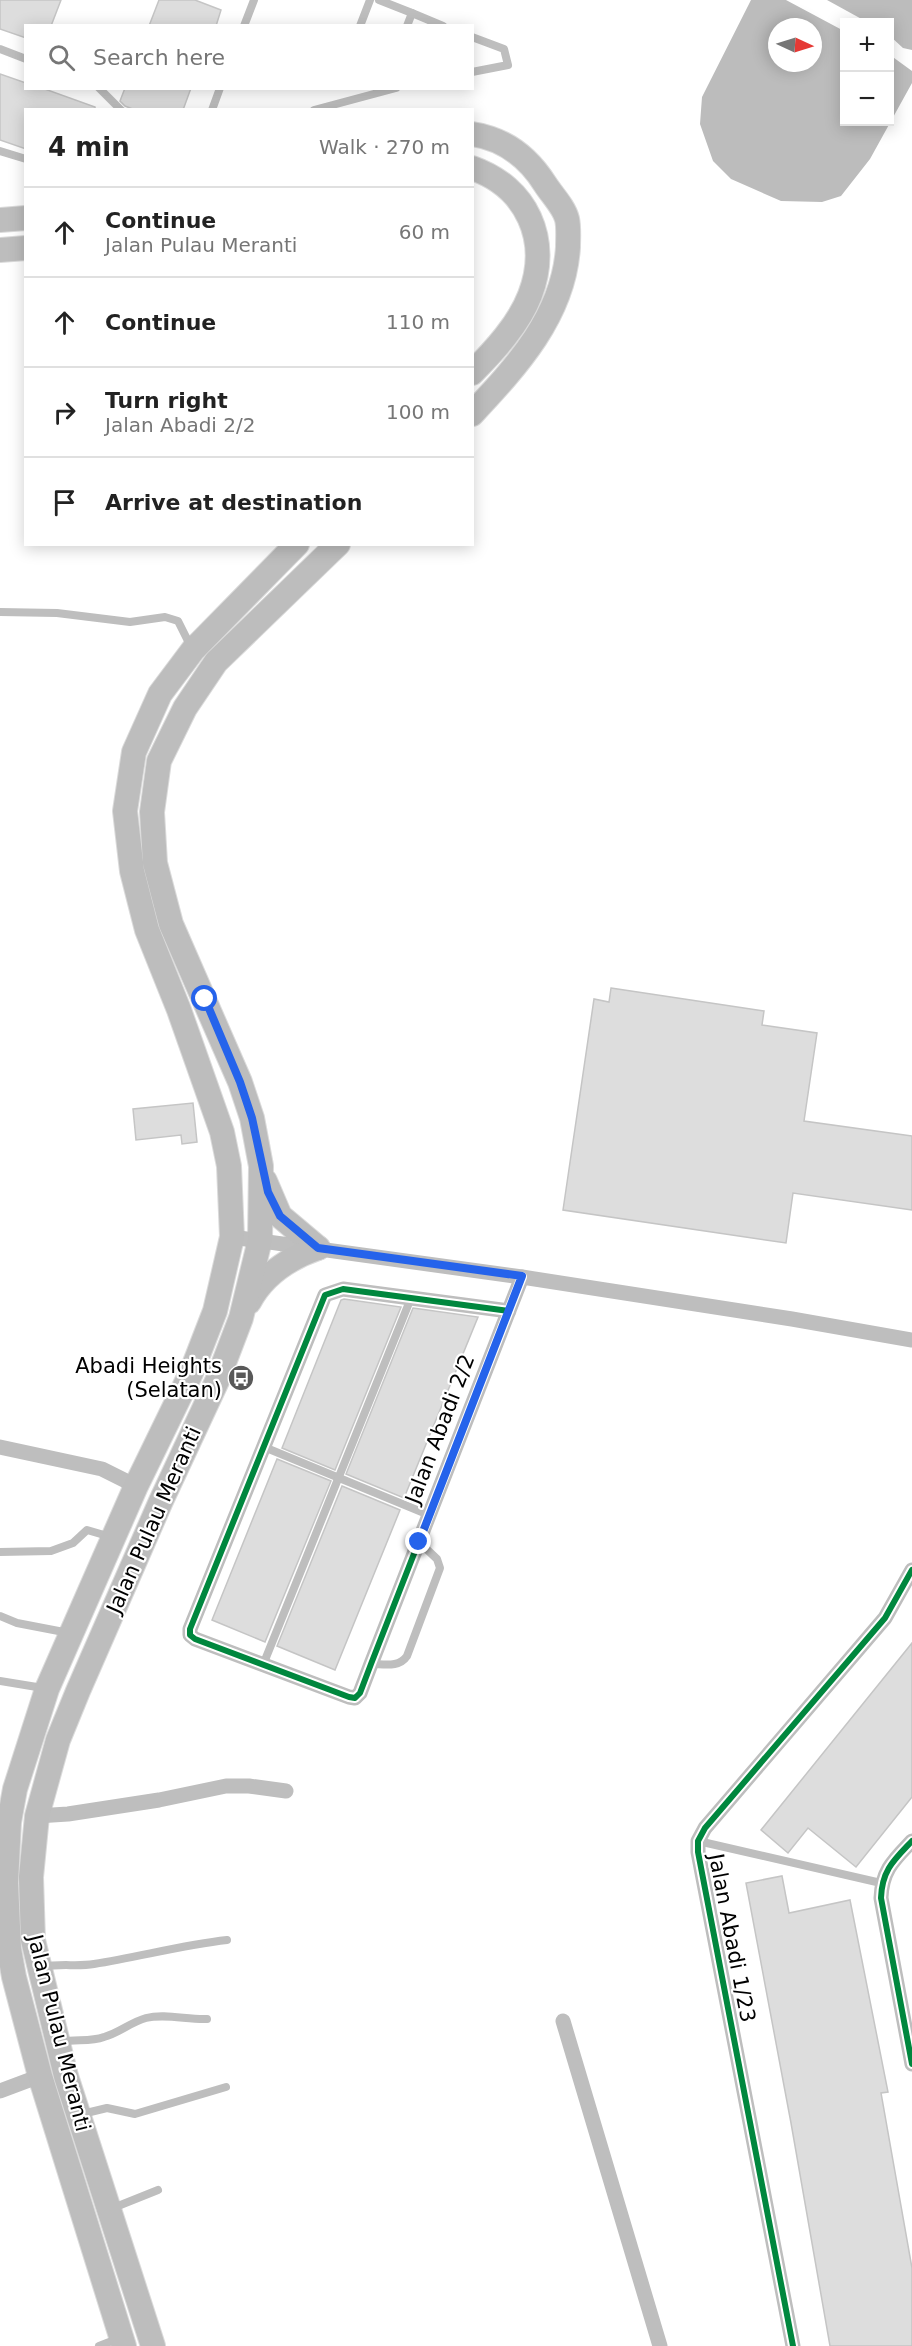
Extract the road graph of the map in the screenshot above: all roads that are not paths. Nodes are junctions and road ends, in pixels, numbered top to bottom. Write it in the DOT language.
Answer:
graph roads {
  1 [pos="254,0"];
  2 [pos="370,0"];
  3 [pos="379,0"];
  4 [pos="412,13"];
  5 [pos="245,24"];
  6 [pos="361,24"];
  7 [pos="408,24"];
  8 [pos="438,24"];
  9 [pos="474,38"];
  10 [pos="0,49"];
  11 [pos="24,58"];
  12 [pos="474,72"];
  13 [pos="101,90"];
  14 [pos="219,90"];
  15 [pos="385,90"];
  16 [pos="119,108"];
  17 [pos="213,108"];
  18 [pos="321,108"];
  19 [pos="474,134"];
  20 [pos="0,151"];
  21 [pos="24,158"];
  22 [pos="474,169"];
  23 [pos="24,218"];
  24 [pos="0,220"];
  25 [pos="24,248"];
  26 [pos="0,250"];
  27 [pos="474,371"];
  28 [pos="474,412"];
  29 [pos="295,546"];
  30 [pos="336,546"];
  31 [pos="0,612"];
  32 [pos="193,650"];
  33 [pos="261,1166"];
  34 [pos="232,1237"];
  35 [pos="260,1240"];
  36 [pos="318,1248"];
  37 [pos="522,1276"];
  38 [pos="411,1298"];
  39 [pos="509,1311"];
  40 [pos="241,1318"];
  41 [pos="912,1340"];
  42 [pos="0,1447"];
  43 [pos="264,1447"];
  44 [pos="339,1478"];
  45 [pos="136,1486"];
  46 [pos="429,1515"];
  47 [pos="112,1538"];
  48 [pos="419,1542"];
  49 [pos="0,1552"];
  50 [pos="912,1570"];
  51 [pos="0,1616"];
  52 [pos="70,1634"];
  53 [pos="371,1664"];
  54 [pos="263,1665"];
  55 [pos="0,1681"];
  56 [pos="47,1689"];
  57 [pos="7,1788"];
  58 [pos="285,1791"];
  59 [pos="37,1816"];
  60 [pos="5,1822"];
  61 [pos="698,1841"];
  62 [pos="912,1841"];
  63 [pos="3,1883"];
  64 [pos="881,1883"];
  65 [pos="227,1940"];
  66 [pos="39,1968"];
  67 [pos="207,2019"];
  68 [pos="563,2021"];
  69 [pos="58,2043"];
  70 [pos="912,2064"];
  71 [pos="40,2076"];
  72 [pos="226,2087"];
  73 [pos="0,2091"];
  74 [pos="78,2115"];
  75 [pos="158,2190"];
  76 [pos="108,2210"];
  77 [pos="115,2343"];
  78 [pos="153,2346"];
  79 [pos="660,2346"];
  80 [pos="793,2346"];
  1 -- 5 [label="lane"];
  2 -- 6 [label="lane"];
  3 -- 4 [label="lane"];
  4 -- 7 [label="lane"];
  4 -- 8 [label="lane"];
  9 -- 12 [label="lane"];
  10 -- 11 [label="lane"];
  13 -- 16 [label="lane"];
  14 -- 17 [label="lane"];
  15 -- 18 [label="lane"];
  19 -- 28 [label="main road"];
  20 -- 21 [label="lane"];
  22 -- 27 [label="main road"];
  23 -- 24 [label="main road"];
  25 -- 26 [label="main road"];
  29 -- 32 [label="main road, Jalan Pulau Meranti"];
  30 -- 33 [label="main road, Jalan Pulau Meranti"];
  31 -- 32 [label="lane"];
  32 -- 34 [label="main road, Jalan Pulau Meranti"];
  33 -- 35 [label="main road, Jalan Pulau Meranti"];
  33 -- 36 [label="main road"];
  34 -- 35 [label="street"];
  34 -- 45 [label="main road, Jalan Pulau Meranti"];
  35 -- 36 [label="street"];
  35 -- 40 [label="main road, Jalan Pulau Meranti"];
  36 -- 37 [label="street"];
  36 -- 40 [label="main road"];
  37 -- 39 [label="street, Jalan Abadi 2/2"];
  37 -- 41 [label="street"];
  38 -- 39 [label="street"];
  38 -- 43 [label="street"];
  38 -- 44 [label="lane"];
  39 -- 46 [label="street, Jalan Abadi 2/2"];
  40 -- 59 [label="main road, Jalan Pulau Meranti"];
  42 -- 45 [label="street"];
  43 -- 44 [label="lane"];
  43 -- 54 [label="street, Jalan Abadi 2/2"];
  44 -- 46 [label="lane"];
  44 -- 54 [label="lane"];
  45 -- 47 [label="main road, Jalan Pulau Meranti"];
  46 -- 48 [label="street, Jalan Abadi 2/2"];
  47 -- 49 [label="lane"];
  47 -- 52 [label="main road, Jalan Pulau Meranti"];
  48 -- 53 [label="street, Jalan Abadi 2/2"];
  48 -- 53 [label="lane"];
  50 -- 61 [label="street, Jalan Abadi 1/23"];
  51 -- 52 [label="lane"];
  52 -- 56 [label="main road, Jalan Pulau Meranti"];
  53 -- 54 [label="street, Jalan Abadi 2/2"];
  55 -- 56 [label="lane"];
  56 -- 57 [label="main road, Jalan Pulau Meranti"];
  57 -- 60 [label="main road, Jalan Pulau Meranti"];
  58 -- 59 [label="street"];
  59 -- 66 [label="main road, Jalan Pulau Meranti"];
  60 -- 63 [label="main road, Jalan Pulau Meranti"];
  61 -- 64 [label="lane"];
  61 -- 80 [label="street, Jalan Abadi 1/23"];
  62 -- 64 [label="street"];
  63 -- 71 [label="main road, Jalan Pulau Meranti"];
  64 -- 70 [label="street"];
  65 -- 66 [label="lane"];
  66 -- 69 [label="main road, Jalan Pulau Meranti"];
  67 -- 69 [label="lane"];
  68 -- 79 [label="street"];
  69 -- 74 [label="main road, Jalan Pulau Meranti"];
  71 -- 73 [label="street"];
  71 -- 77 [label="main road, Jalan Pulau Meranti"];
  72 -- 74 [label="lane"];
  74 -- 76 [label="main road, Jalan Pulau Meranti"];
  75 -- 76 [label="lane"];
  76 -- 78 [label="main road, Jalan Pulau Meranti"];
}
